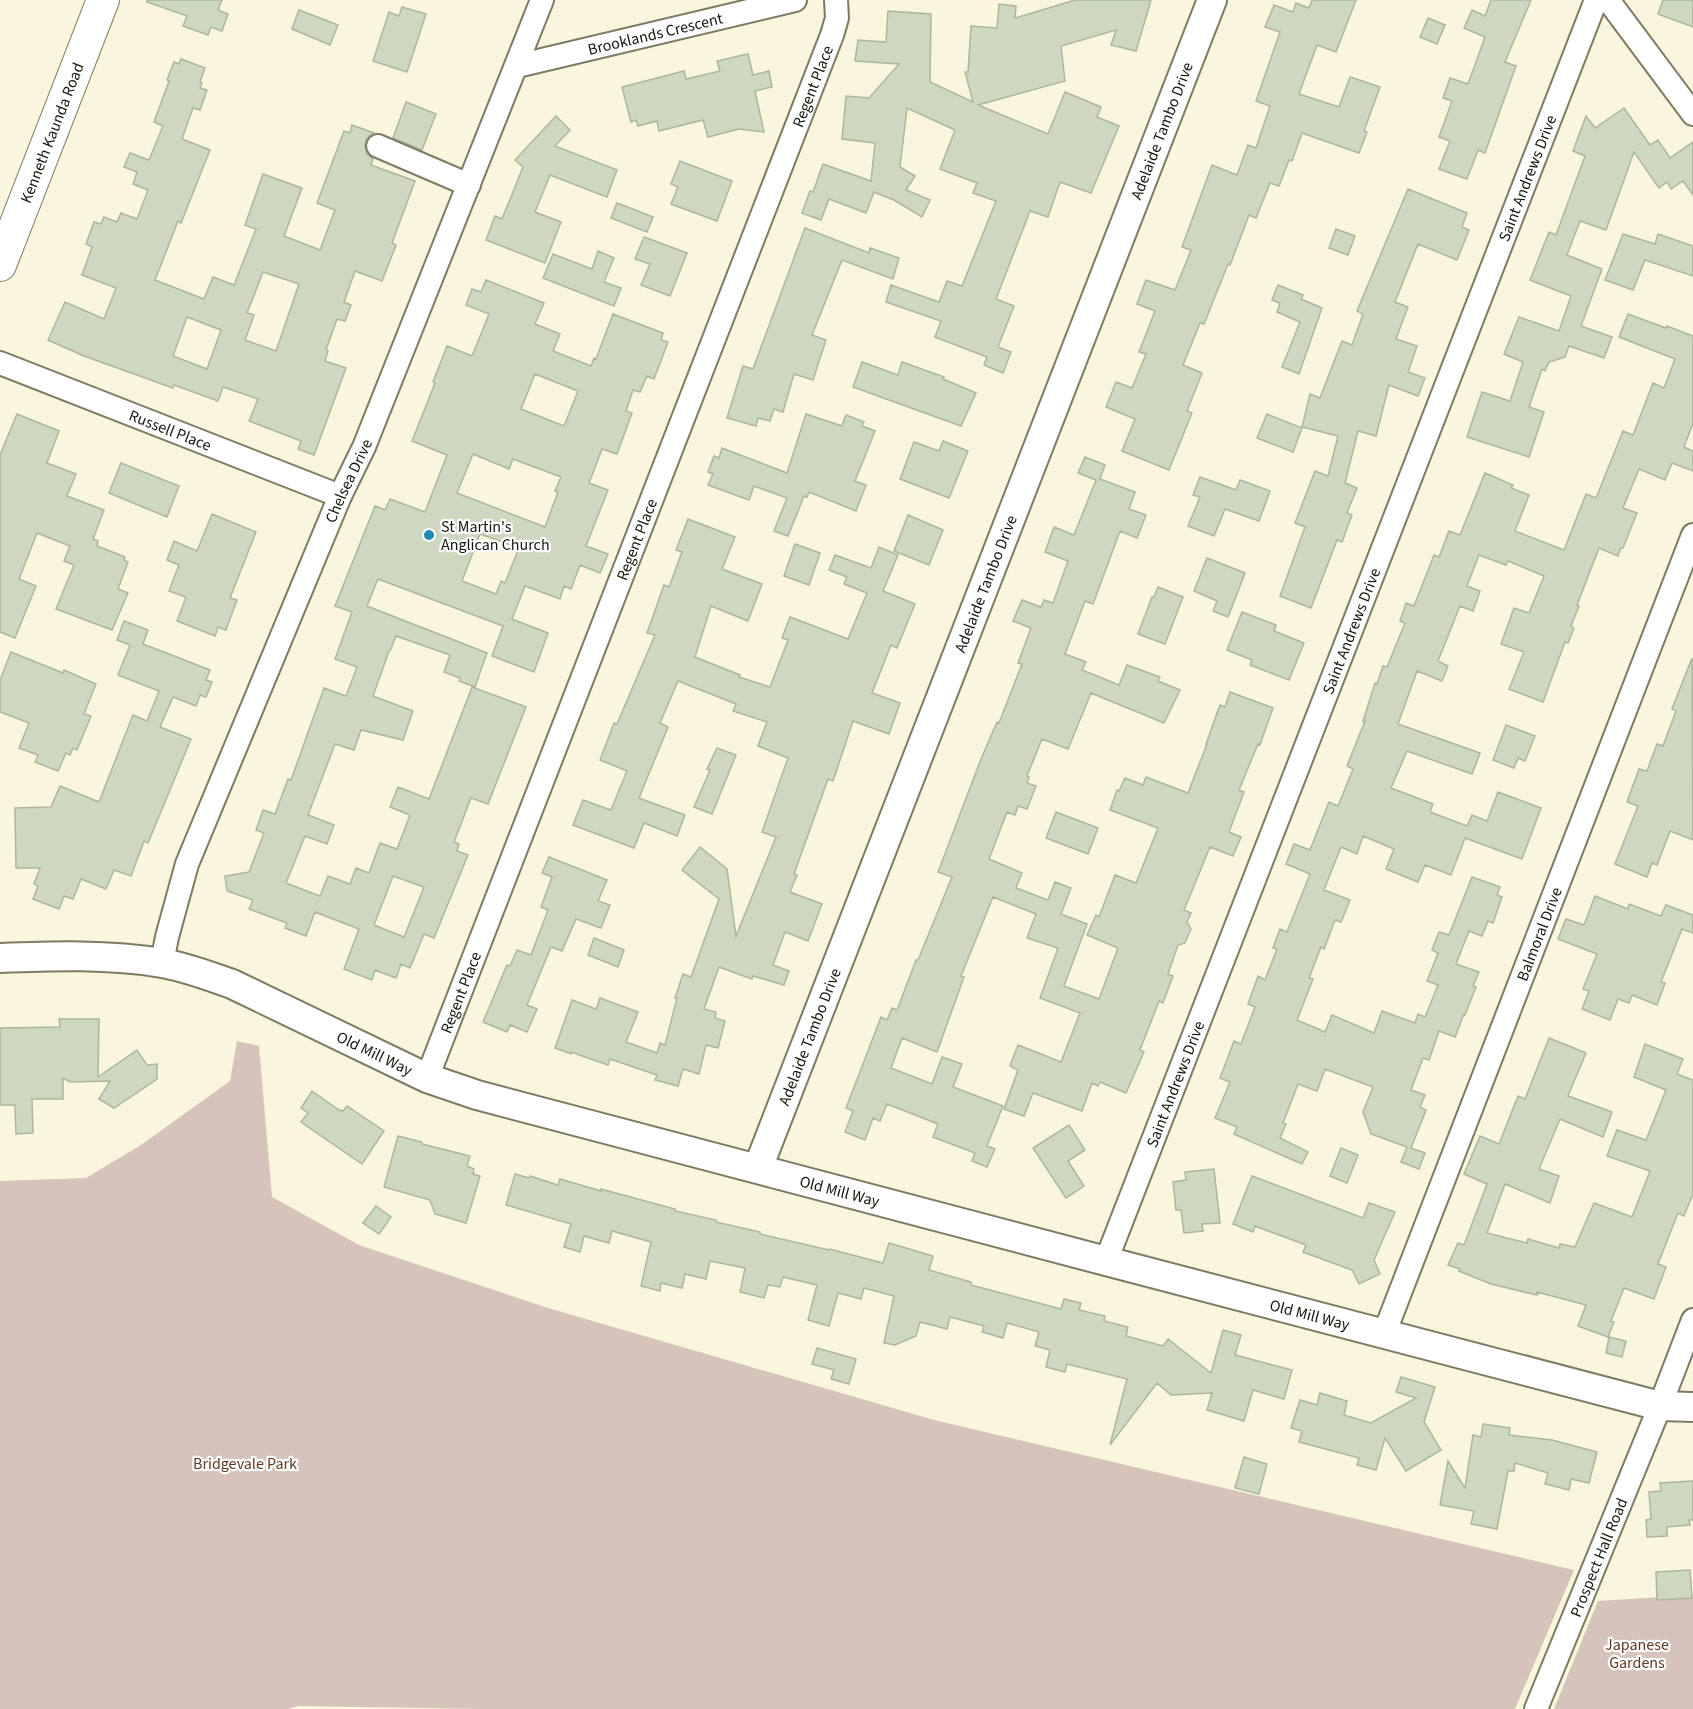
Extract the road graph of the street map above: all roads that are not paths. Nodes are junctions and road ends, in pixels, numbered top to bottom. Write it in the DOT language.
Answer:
graph roads {
  1 [pos="103,0"];
  2 [pos="542,0"];
  3 [pos="795,0"];
  4 [pos="836,0"];
  5 [pos="1212,0"];
  6 [pos="1596,0"];
  7 [pos="1608,0"];
  8 [pos="517,66"];
  9 [pos="1693,114"];
  10 [pos="378,146"];
  11 [pos="469,184"];
  12 [pos="0,265"];
  13 [pos="0,363"];
  14 [pos="340,496"];
  15 [pos="1693,535"];
  16 [pos="0,958"];
  17 [pos="162,963"];
  18 [pos="427,1078"];
  19 [pos="758,1168"];
  20 [pos="1106,1261"];
  21 [pos="1693,1320"];
  22 [pos="1384,1334"];
  23 [pos="1660,1406"];
  24 [pos="1693,1407"];
  25 [pos="1536,1709"];
  1 -- 12 [label="main road, Kenneth Kaunda Road"];
  2 -- 8 [label="street, Chelsea Drive"];
  3 -- 8 [label="street, Brooklands Crescent"];
  4 -- 18 [label="street, Regent Place"];
  5 -- 19 [label="street, Adelaide Tambo Drive"];
  6 -- 20 [label="street, Saint Andrews Drive"];
  7 -- 9 [label="street"];
  8 -- 11 [label="street, Chelsea Drive"];
  10 -- 11 [label="street"];
  11 -- 14 [label="street, Chelsea Drive"];
  13 -- 14 [label="street, Russell Place"];
  14 -- 17 [label="street, Chelsea Drive"];
  15 -- 22 [label="street, Balmoral Drive"];
  16 -- 17 [label="street, Old Mill Way"];
  17 -- 18 [label="street, Old Mill Way"];
  18 -- 19 [label="street, Old Mill Way"];
  19 -- 20 [label="street, Old Mill Way"];
  20 -- 22 [label="street, Old Mill Way"];
  21 -- 23 [label="street, Prospect Hall Road"];
  22 -- 23 [label="street, Old Mill Way"];
  23 -- 24 [label="street, Old Mill Way"];
  23 -- 25 [label="street, Prospect Hall Road"];
}
